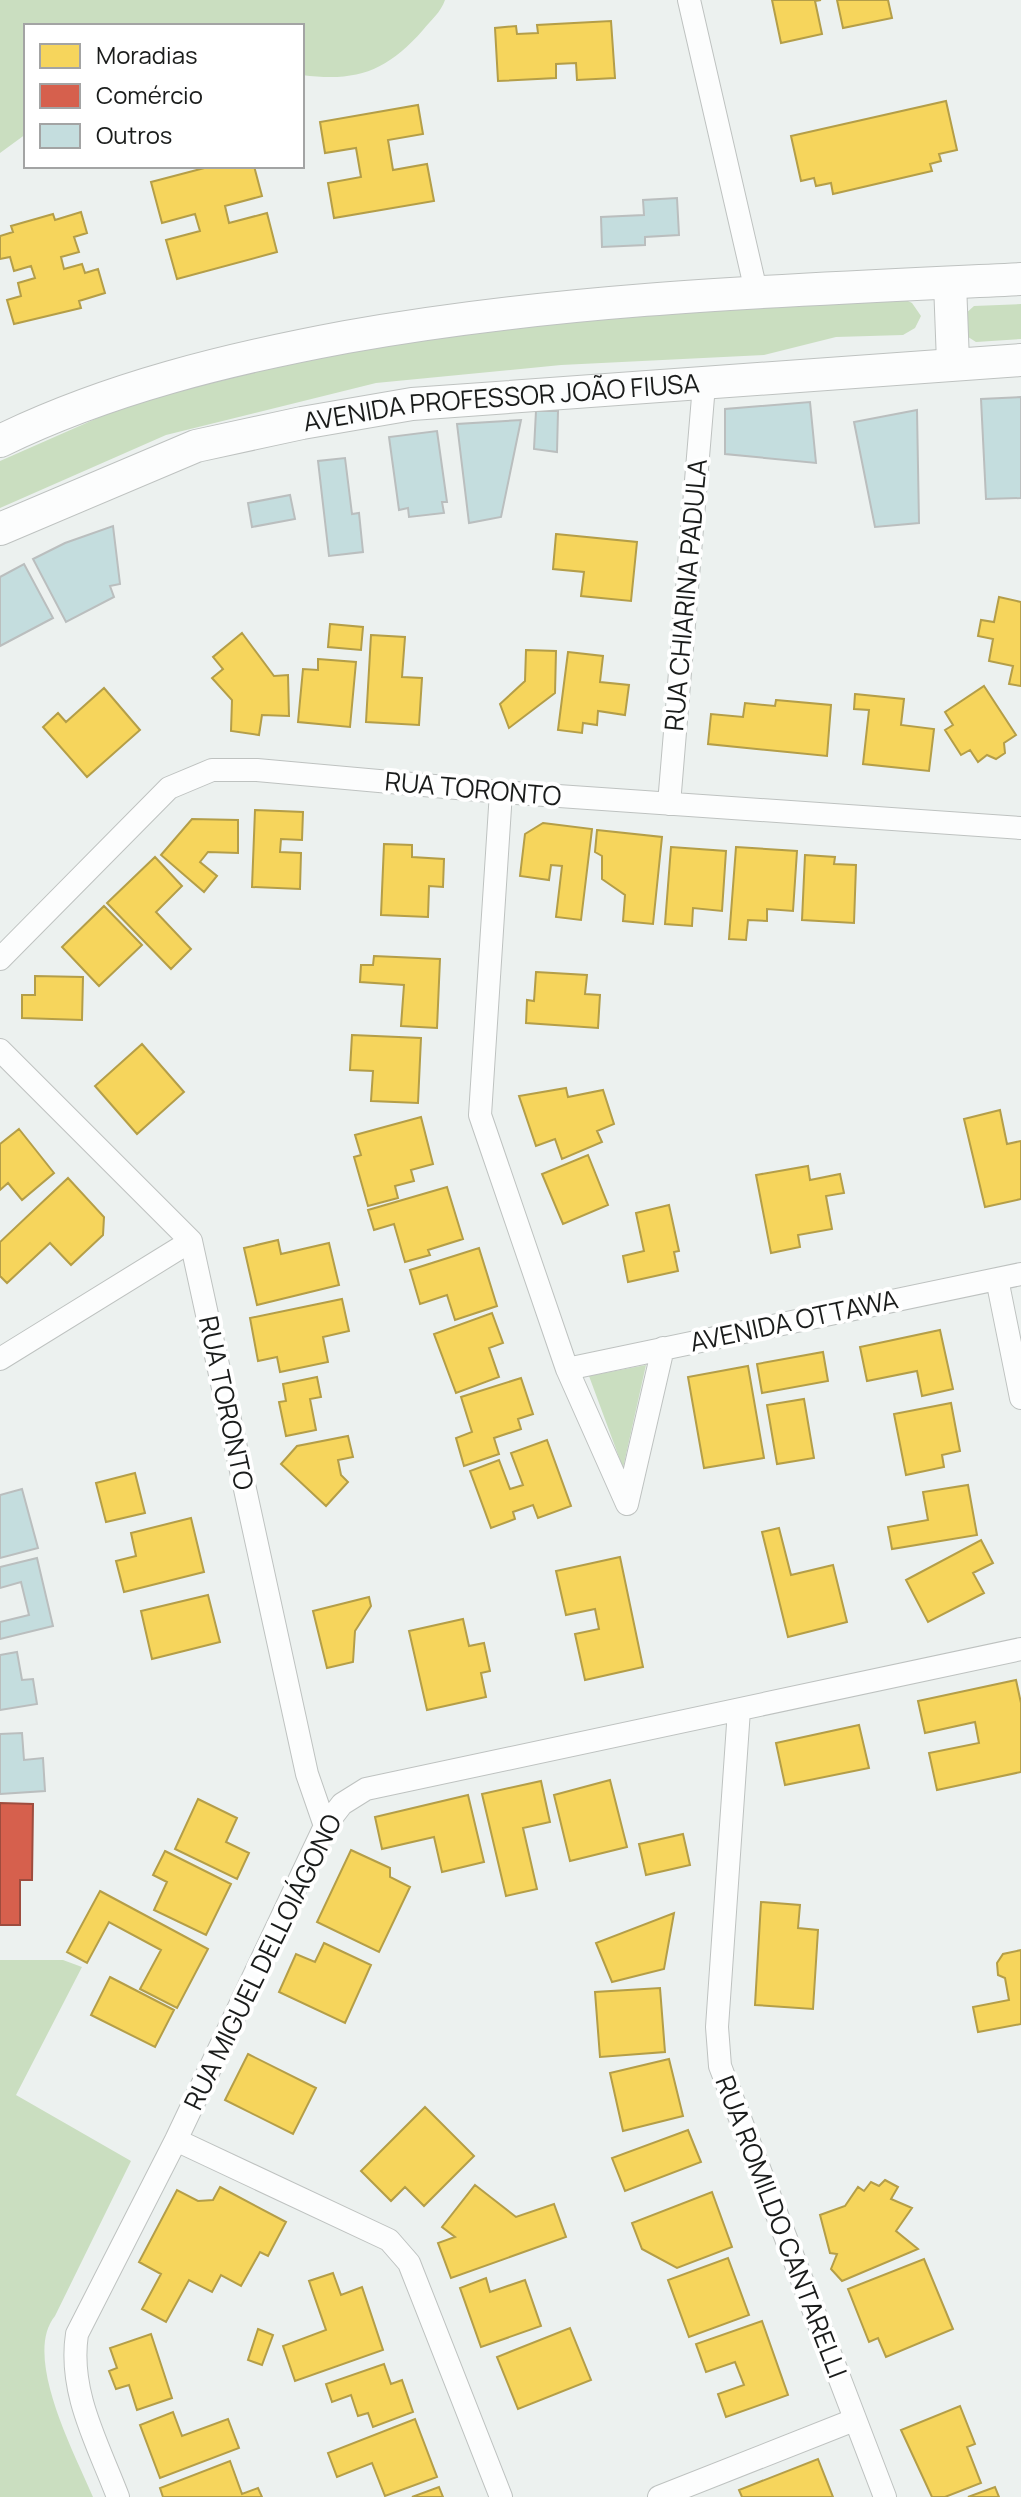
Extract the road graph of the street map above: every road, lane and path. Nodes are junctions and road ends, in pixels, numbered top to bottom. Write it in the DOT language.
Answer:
graph roads {
  1 [pos="689,0"];
  2 [pos="1021,279"];
  3 [pos="950,283"];
  4 [pos="756,291"];
  5 [pos="1021,360"];
  6 [pos="953,362"];
  7 [pos="704,385"];
  8 [pos="0,441"];
  9 [pos="0,529"];
  10 [pos="501,792"];
  11 [pos="669,804"];
  12 [pos="1021,828"];
  13 [pos="10,934"];
  14 [pos="0,959"];
  15 [pos="0,1050"];
  16 [pos="191,1241"];
  17 [pos="1021,1274"];
  18 [pos="997,1279"];
  19 [pos="663,1348"];
  20 [pos="0,1359"];
  21 [pos="567,1369"];
  22 [pos="1021,1398"];
  23 [pos="1021,1649"];
  24 [pos="739,1710"];
  25 [pos="325,1826"];
  26 [pos="176,2140"];
  27 [pos="854,2420"];
  28 [pos="118,2497"];
  29 [pos="501,2497"];
  30 [pos="659,2497"];
  31 [pos="885,2497"];
  1 -- 4 [label="street"];
  2 -- 3 [label="main road"];
  3 -- 4 [label="main road"];
  3 -- 6 [label="main road"];
  4 -- 8 [label="main road"];
  5 -- 6 [label="main road, AVENIDA PROFESSOR JOÃO FIUSA"];
  6 -- 7 [label="main road, AVENIDA PROFESSOR JOÃO FIUSA"];
  7 -- 9 [label="main road, AVENIDA PROFESSOR JOÃO FIUSA"];
  7 -- 11 [label="street, RUA CHIARINA PADULA"];
  10 -- 11 [label="street, RUA TORONTO"];
  10 -- 13 [label="street, RUA TORONTO"];
  10 -- 21 [label="street"];
  11 -- 12 [label="street, RUA TORONTO"];
  13 -- 14 [label="street, RUA TORONTO"];
  15 -- 16 [label="street"];
  16 -- 20 [label="street"];
  16 -- 25 [label="street, RUA TORONTO"];
  17 -- 18 [label="street, AVENIDA OTTAWA"];
  18 -- 19 [label="street, AVENIDA OTTAWA"];
  18 -- 22 [label="street"];
  19 -- 21 [label="street, AVENIDA OTTAWA"];
  19 -- 21 [label="street"];
  23 -- 24 [label="street, RUA MIGUEL DELLOIÁGONO"];
  24 -- 25 [label="street, RUA MIGUEL DELLOIÁGONO"];
  24 -- 27 [label="street, RUA ROMILDO CANTARELLI"];
  25 -- 26 [label="street, RUA MIGUEL DELLOIÁGONO"];
  26 -- 28 [label="street, RUA MIGUEL DELLOIÁGONO"];
  26 -- 29 [label="street"];
  27 -- 30 [label="street"];
  27 -- 31 [label="street, RUA ROMILDO CANTARELLI"];
}
